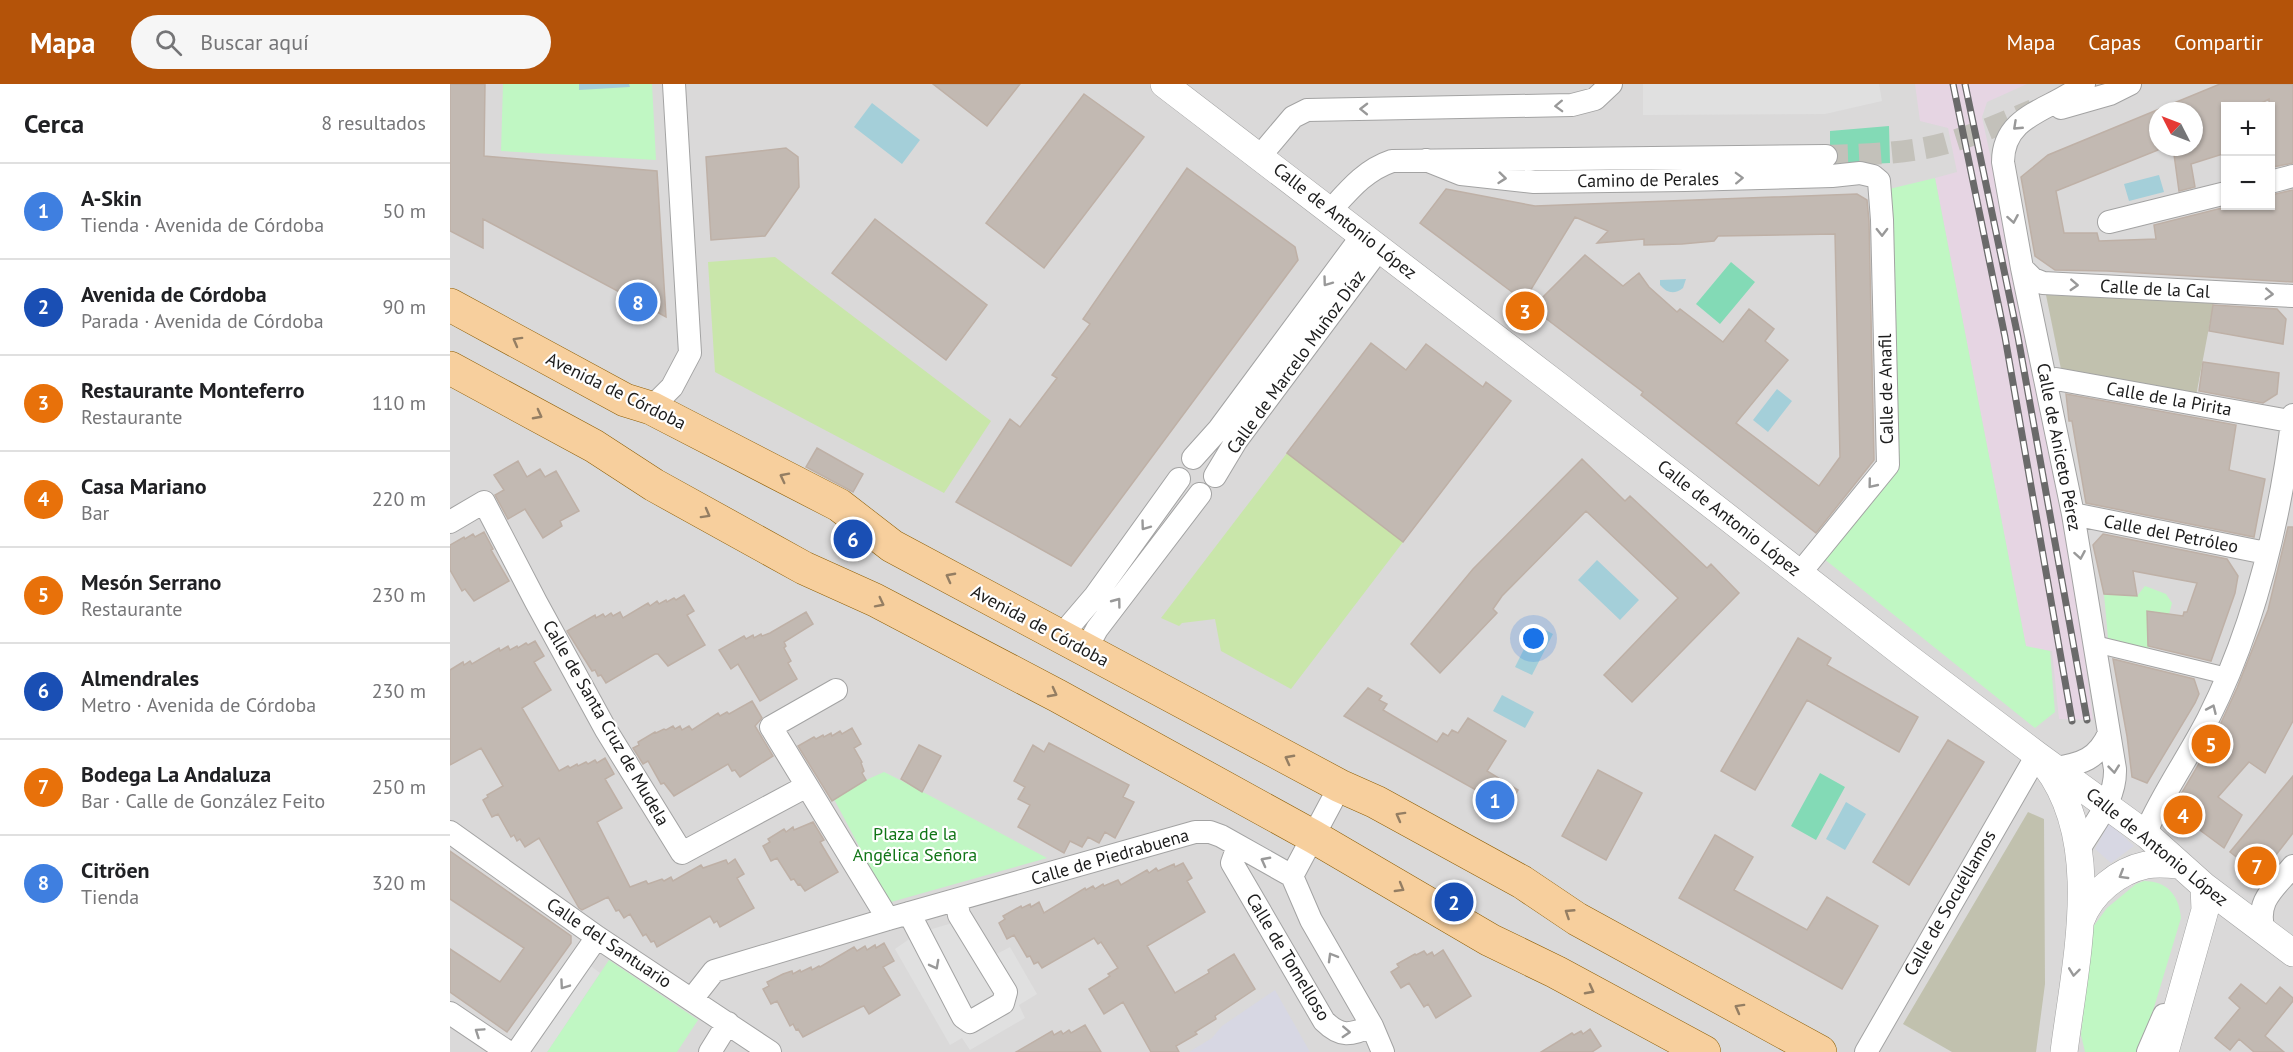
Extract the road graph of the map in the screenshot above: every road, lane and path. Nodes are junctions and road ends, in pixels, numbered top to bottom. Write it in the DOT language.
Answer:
graph roads {
  1 [pos="674,84"];
  2 [pos="1164,84"];
  3 [pos="1611,84"];
  4 [pos="2084,84"];
  5 [pos="2130,84"];
  6 [pos="2044,108"];
  7 [pos="1260,156"];
  8 [pos="1826,156"];
  9 [pos="1426,160"];
  10 [pos="1873,176"];
  11 [pos="2293,176"];
  12 [pos="2275,181"];
  13 [pos="2221,194"];
  14 [pos="1330,211"];
  15 [pos="2109,222"];
  16 [pos="1371,242"];
  17 [pos="2022,268"];
  18 [pos="2293,296"];
  19 [pos="450,305"];
  20 [pos="450,368"];
  21 [pos="2046,382"];
  22 [pos="651,408"];
  23 [pos="2292,420"];
  24 [pos="1193,458"];
  25 [pos="1215,476"];
  26 [pos="1179,479"];
  27 [pos="1200,494"];
  28 [pos="2285,512"];
  29 [pos="2073,514"];
  30 [pos="450,522"];
  31 [pos="2268,551"];
  32 [pos="1800,573"];
  33 [pos="1073,644"];
  34 [pos="2095,644"];
  35 [pos="2227,676"];
  36 [pos="836,690"];
  37 [pos="2109,733"];
  38 [pos="2046,762"];
  39 [pos="807,786"];
  40 [pos="1340,786"];
  41 [pos="2107,804"];
  42 [pos="450,832"];
  43 [pos="2147,835"];
  44 [pos="1314,837"];
  45 [pos="1238,846"];
  46 [pos="2079,852"];
  47 [pos="2179,865"];
  48 [pos="2293,866"];
  49 [pos="1292,876"];
  50 [pos="2204,886"];
  51 [pos="956,900"];
  52 [pos="899,916"];
  53 [pos="2254,918"];
  54 [pos="2080,924"];
  55 [pos="2201,926"];
  56 [pos="597,937"];
  57 [pos="2293,953"];
  58 [pos="2186,970"];
  59 [pos="692,999"];
  60 [pos="450,1013"];
  61 [pos="728,1023"];
  62 [pos="1372,1026"];
  63 [pos="2069,1045"];
  64 [pos="508,1052"];
  65 [pos="518,1052"];
  66 [pos="710,1052"];
  67 [pos="770,1052"];
  68 [pos="1383,1052"];
  69 [pos="1704,1052"];
  70 [pos="1820,1052"];
  71 [pos="1866,1052"];
  72 [pos="2148,1052"];
  73 [pos="2165,1052"];
  1 -- 22 [label="street"];
  2 -- 7 [label="street, Calle de Antonio López"];
  3 -- 7 [label="street, one-way"];
  4 -- 6 [label="street"];
  5 -- 6 [label="street"];
  6 -- 17 [label="street, Calle de Aniceto Pérez, one-way"];
  7 -- 14 [label="street, Calle de Antonio López"];
  8 -- 9 [label="street, Camino de Perales"];
  9 -- 10 [label="street, Camino de Perales, one-way"];
  9 -- 14 [label="street, Camino de Perales"];
  10 -- 32 [label="street, Calle de Anafil, one-way"];
  11 -- 12 [label="street"];
  13 -- 15 [label="street"];
  14 -- 16 [label="street, Calle de Antonio López"];
  16 -- 24 [label="street, Calle de Marcelo Muñoz Díaz, one-way"];
  16 -- 25 [label="street, Calle de Marcelo Muñoz Díaz"];
  16 -- 32 [label="street, Calle de Antonio López"];
  17 -- 18 [label="street, Calle de la Cal, one-way"];
  17 -- 21 [label="street, Calle de Aniceto Pérez"];
  22 -- 19 [label="main road, Avenida de Córdoba, one-way"];
  20 -- 44 [label="main road, one-way"];
  21 -- 23 [label="street, Calle de la Pirita"];
  21 -- 29 [label="street, Calle de Aniceto Pérez"];
  33 -- 22 [label="main road, Avenida de Córdoba, one-way"];
  23 -- 28 [label="street"];
  24 -- 25 [label="street, Calle de Marcelo Muñoz Díaz"];
  24 -- 26 [label="street, Calle de Marcelo Muñoz Díaz"];
  25 -- 27 [label="street, Calle de Marcelo Muñoz Díaz"];
  26 -- 27 [label="street"];
  26 -- 33 [label="street, Calle de Marcelo Muñoz Díaz, one-way"];
  33 -- 27 [label="street, Calle de Marcelo Muñoz Díaz, one-way"];
  28 -- 31 [label="street"];
  29 -- 31 [label="street, Calle del Petróleo"];
  29 -- 34 [label="street, Calle de Aniceto Pérez, one-way"];
  30 -- 39 [label="street, Calle de Santa Cruz de Mudela"];
  31 -- 35 [label="street"];
  32 -- 38 [label="street, Calle de Antonio López"];
  40 -- 33 [label="main road, Avenida de Córdoba, one-way"];
  34 -- 35 [label="street"];
  34 -- 37 [label="street, Calle de Aniceto Pérez"];
  43 -- 35 [label="street, one-way"];
  36 -- 39 [label="street"];
  37 -- 38 [label="street"];
  37 -- 41 [label="street, Calle de Aniceto Pérez, one-way"];
  38 -- 41 [label="street, Calle de Antonio López"];
  38 -- 46 [label="street"];
  38 -- 71 [label="street, Calle de Socuéllamos"];
  39 -- 52 [label="street"];
  40 -- 44 [label="street"];
  70 -- 40 [label="main road, Avenida de Córdoba, one-way"];
  41 -- 43 [label="street, Calle de Antonio López"];
  41 -- 46 [label="street, Calle de Aniceto Pérez"];
  42 -- 56 [label="street, Calle del Santuario"];
  43 -- 47 [label="street, Calle de Antonio López"];
  44 -- 49 [label="street"];
  44 -- 69 [label="main road, one-way"];
  49 -- 45 [label="street, Calle de Piedrabuena, one-way"];
  45 -- 51 [label="street, Calle de Piedrabuena"];
  45 -- 62 [label="street, Calle de Tomelloso, one-way"];
  46 -- 54 [label="street"];
  47 -- 50 [label="street, Calle de Antonio López"];
  47 -- 54 [label="street, one-way"];
  48 -- 53 [label="street"];
  62 -- 49 [label="street, Calle de Tomelloso, one-way"];
  50 -- 53 [label="street, Calle de Antonio López"];
  50 -- 55 [label="street"];
  51 -- 52 [label="street, Calle de Piedrabuena"];
  52 -- 51 [label="street, one-way"];
  52 -- 59 [label="street, Calle de Piedrabuena"];
  53 -- 55 [label="street"];
  53 -- 57 [label="street, Calle de Antonio López"];
  54 -- 63 [label="street, one-way"];
  55 -- 58 [label="street"];
  56 -- 59 [label="street, Calle del Santuario"];
  56 -- 65 [label="street, one-way"];
  58 -- 72 [label="street"];
  58 -- 73 [label="street"];
  59 -- 61 [label="street, Calle del Santuario"];
  64 -- 60 [label="street, one-way"];
  61 -- 66 [label="street"];
  61 -- 67 [label="street, Calle del Santuario"];
  62 -- 68 [label="street, Calle de Tomelloso"];
}
